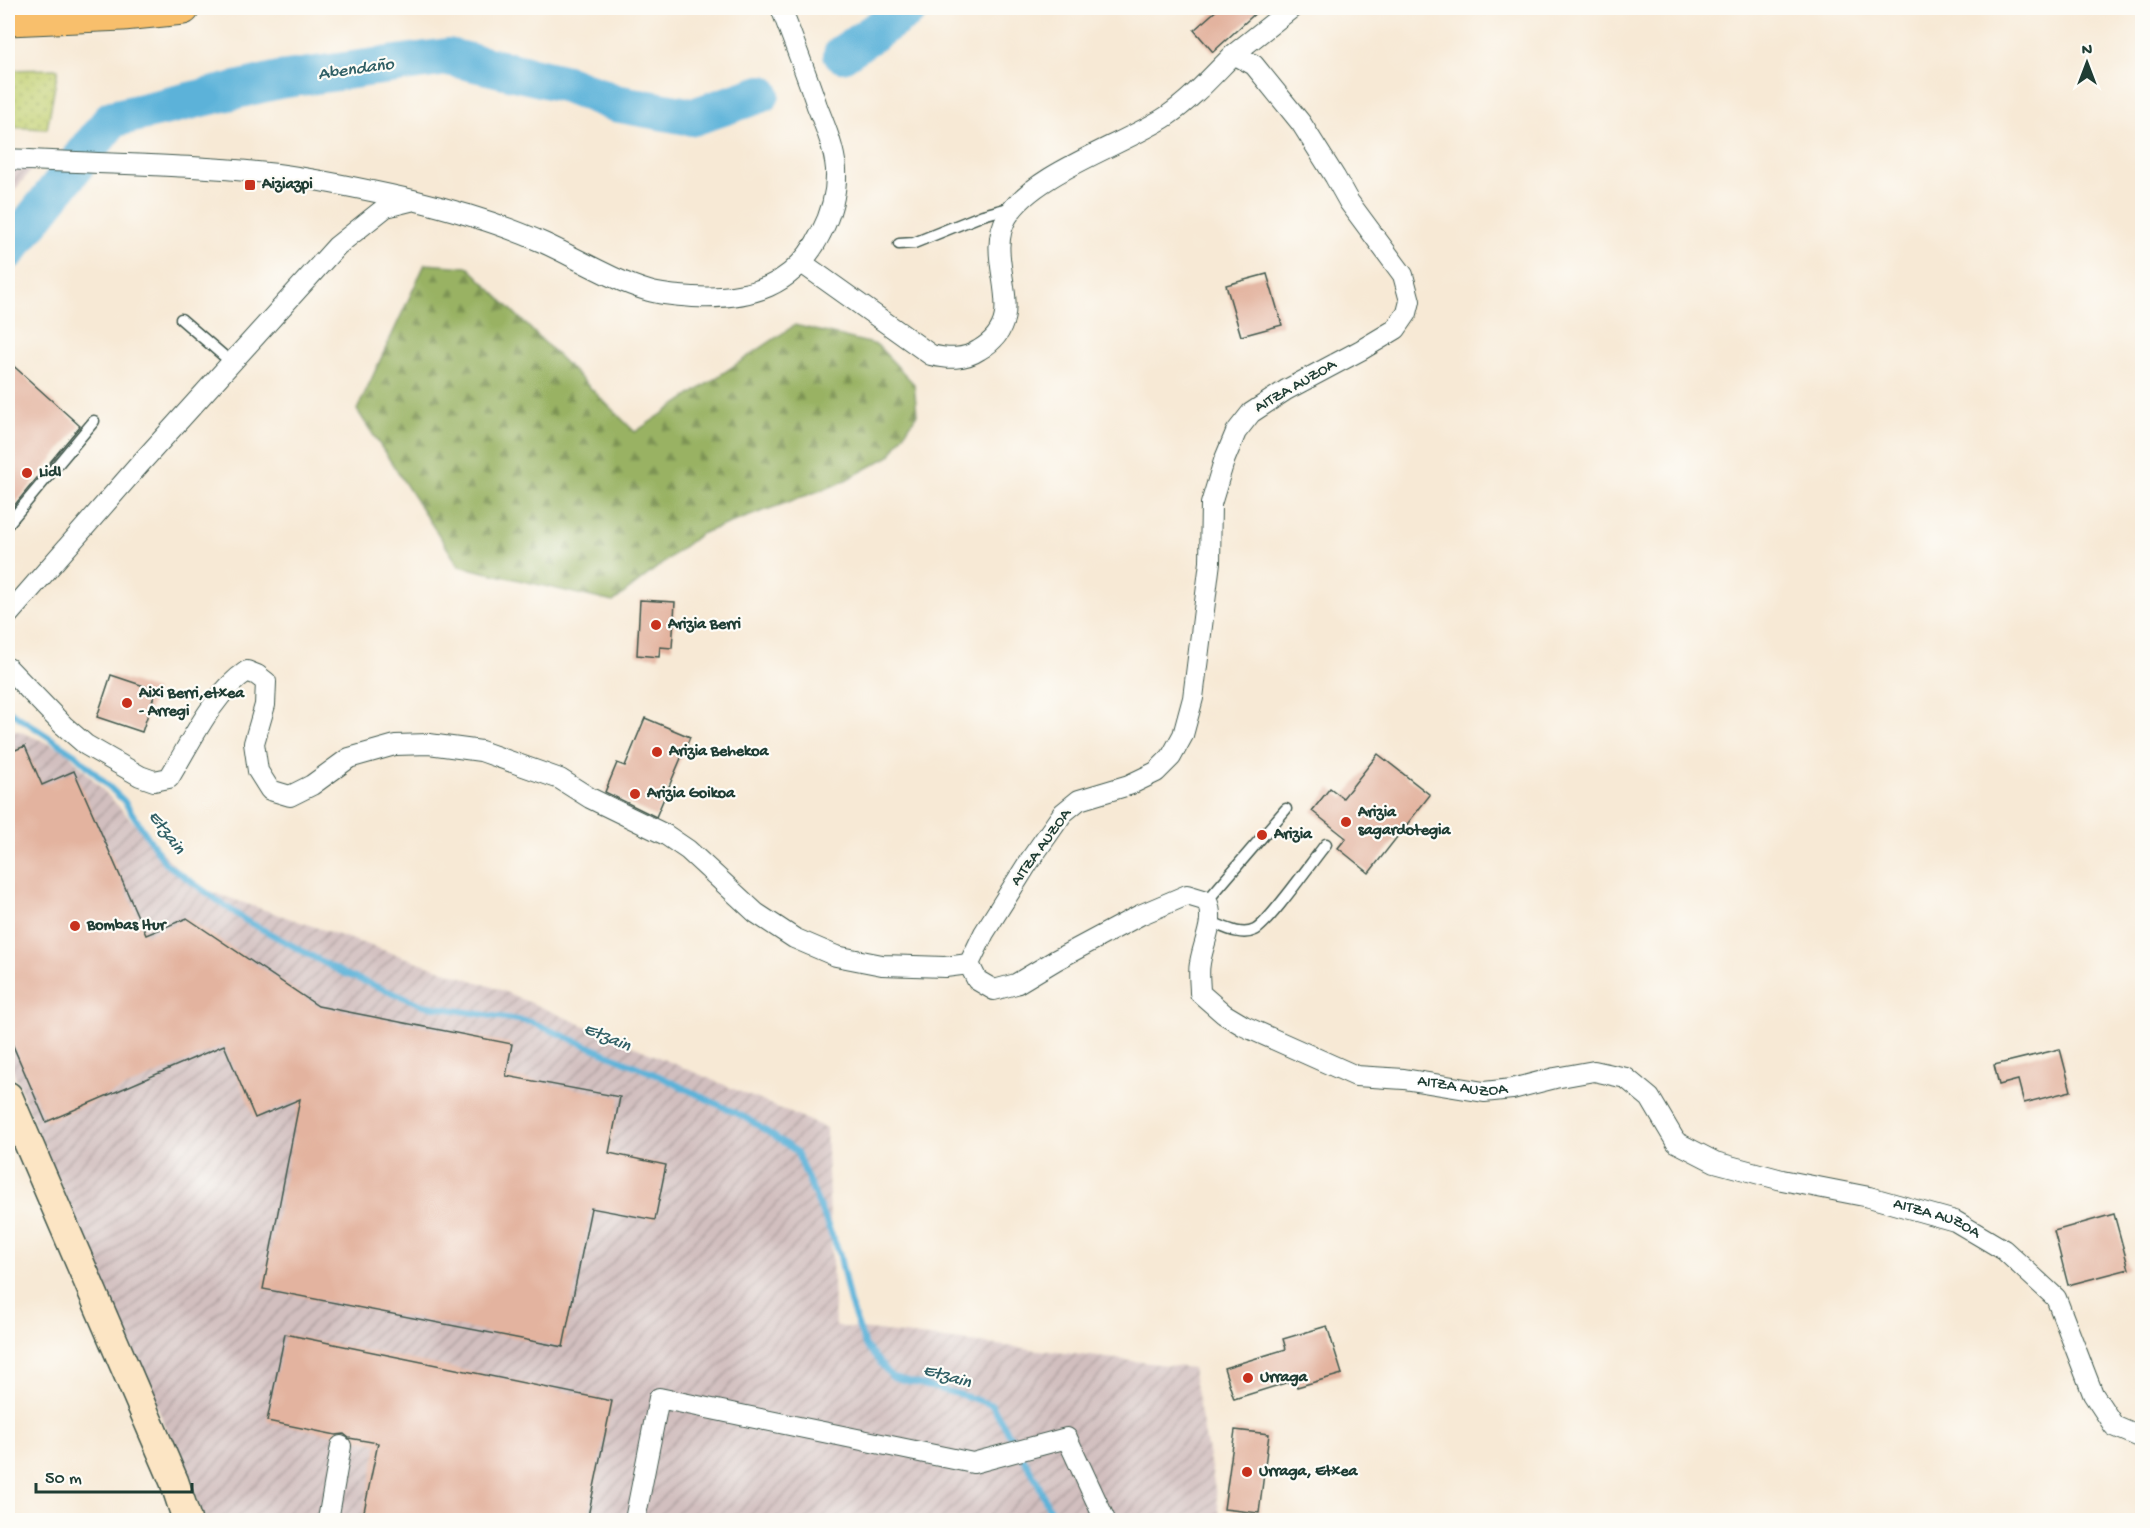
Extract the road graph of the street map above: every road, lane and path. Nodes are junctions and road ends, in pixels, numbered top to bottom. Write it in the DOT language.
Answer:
graph roads {
  1 [pos="183,8"];
  2 [pos="781,8"];
  3 [pos="1292,8"];
  4 [pos="8,19"];
  5 [pos="1234,54"];
  6 [pos="16,160"];
  7 [pos="414,201"];
  8 [pos="1015,207"];
  9 [pos="899,244"];
  10 [pos="802,263"];
  11 [pos="181,319"];
  12 [pos="232,363"];
  13 [pos="94,421"];
  14 [pos="8,524"];
  15 [pos="8,615"];
  16 [pos="8,668"];
  17 [pos="1286,809"];
  18 [pos="1326,844"];
  19 [pos="1207,901"];
  20 [pos="1211,922"];
  21 [pos="969,964"];
  22 [pos="8,1096"];
  23 [pos="2142,1438"];
  24 [pos="341,1446"];
  25 [pos="187,1521"];
  26 [pos="328,1521"];
  27 [pos="634,1521"];
  28 [pos="1105,1521"];
  1 -- 4 [label="highway"];
  2 -- 10 [label="street"];
  3 -- 5 [label="street"];
  5 -- 8 [label="street"];
  5 -- 21 [label="street, AITZA AUZOA"];
  6 -- 7 [label="street"];
  7 -- 10 [label="street"];
  7 -- 12 [label="street"];
  8 -- 9 [label="lane"];
  8 -- 10 [label="street"];
  11 -- 12 [label="lane"];
  12 -- 15 [label="street"];
  13 -- 14 [label="lane"];
  16 -- 21 [label="street"];
  17 -- 19 [label="lane"];
  18 -- 20 [label="lane"];
  19 -- 20 [label="street, AITZA AUZOA"];
  19 -- 21 [label="street"];
  20 -- 23 [label="street, AITZA AUZOA"];
  22 -- 25 [label="street"];
  24 -- 26 [label="street"];
  27 -- 28 [label="street"];
}
